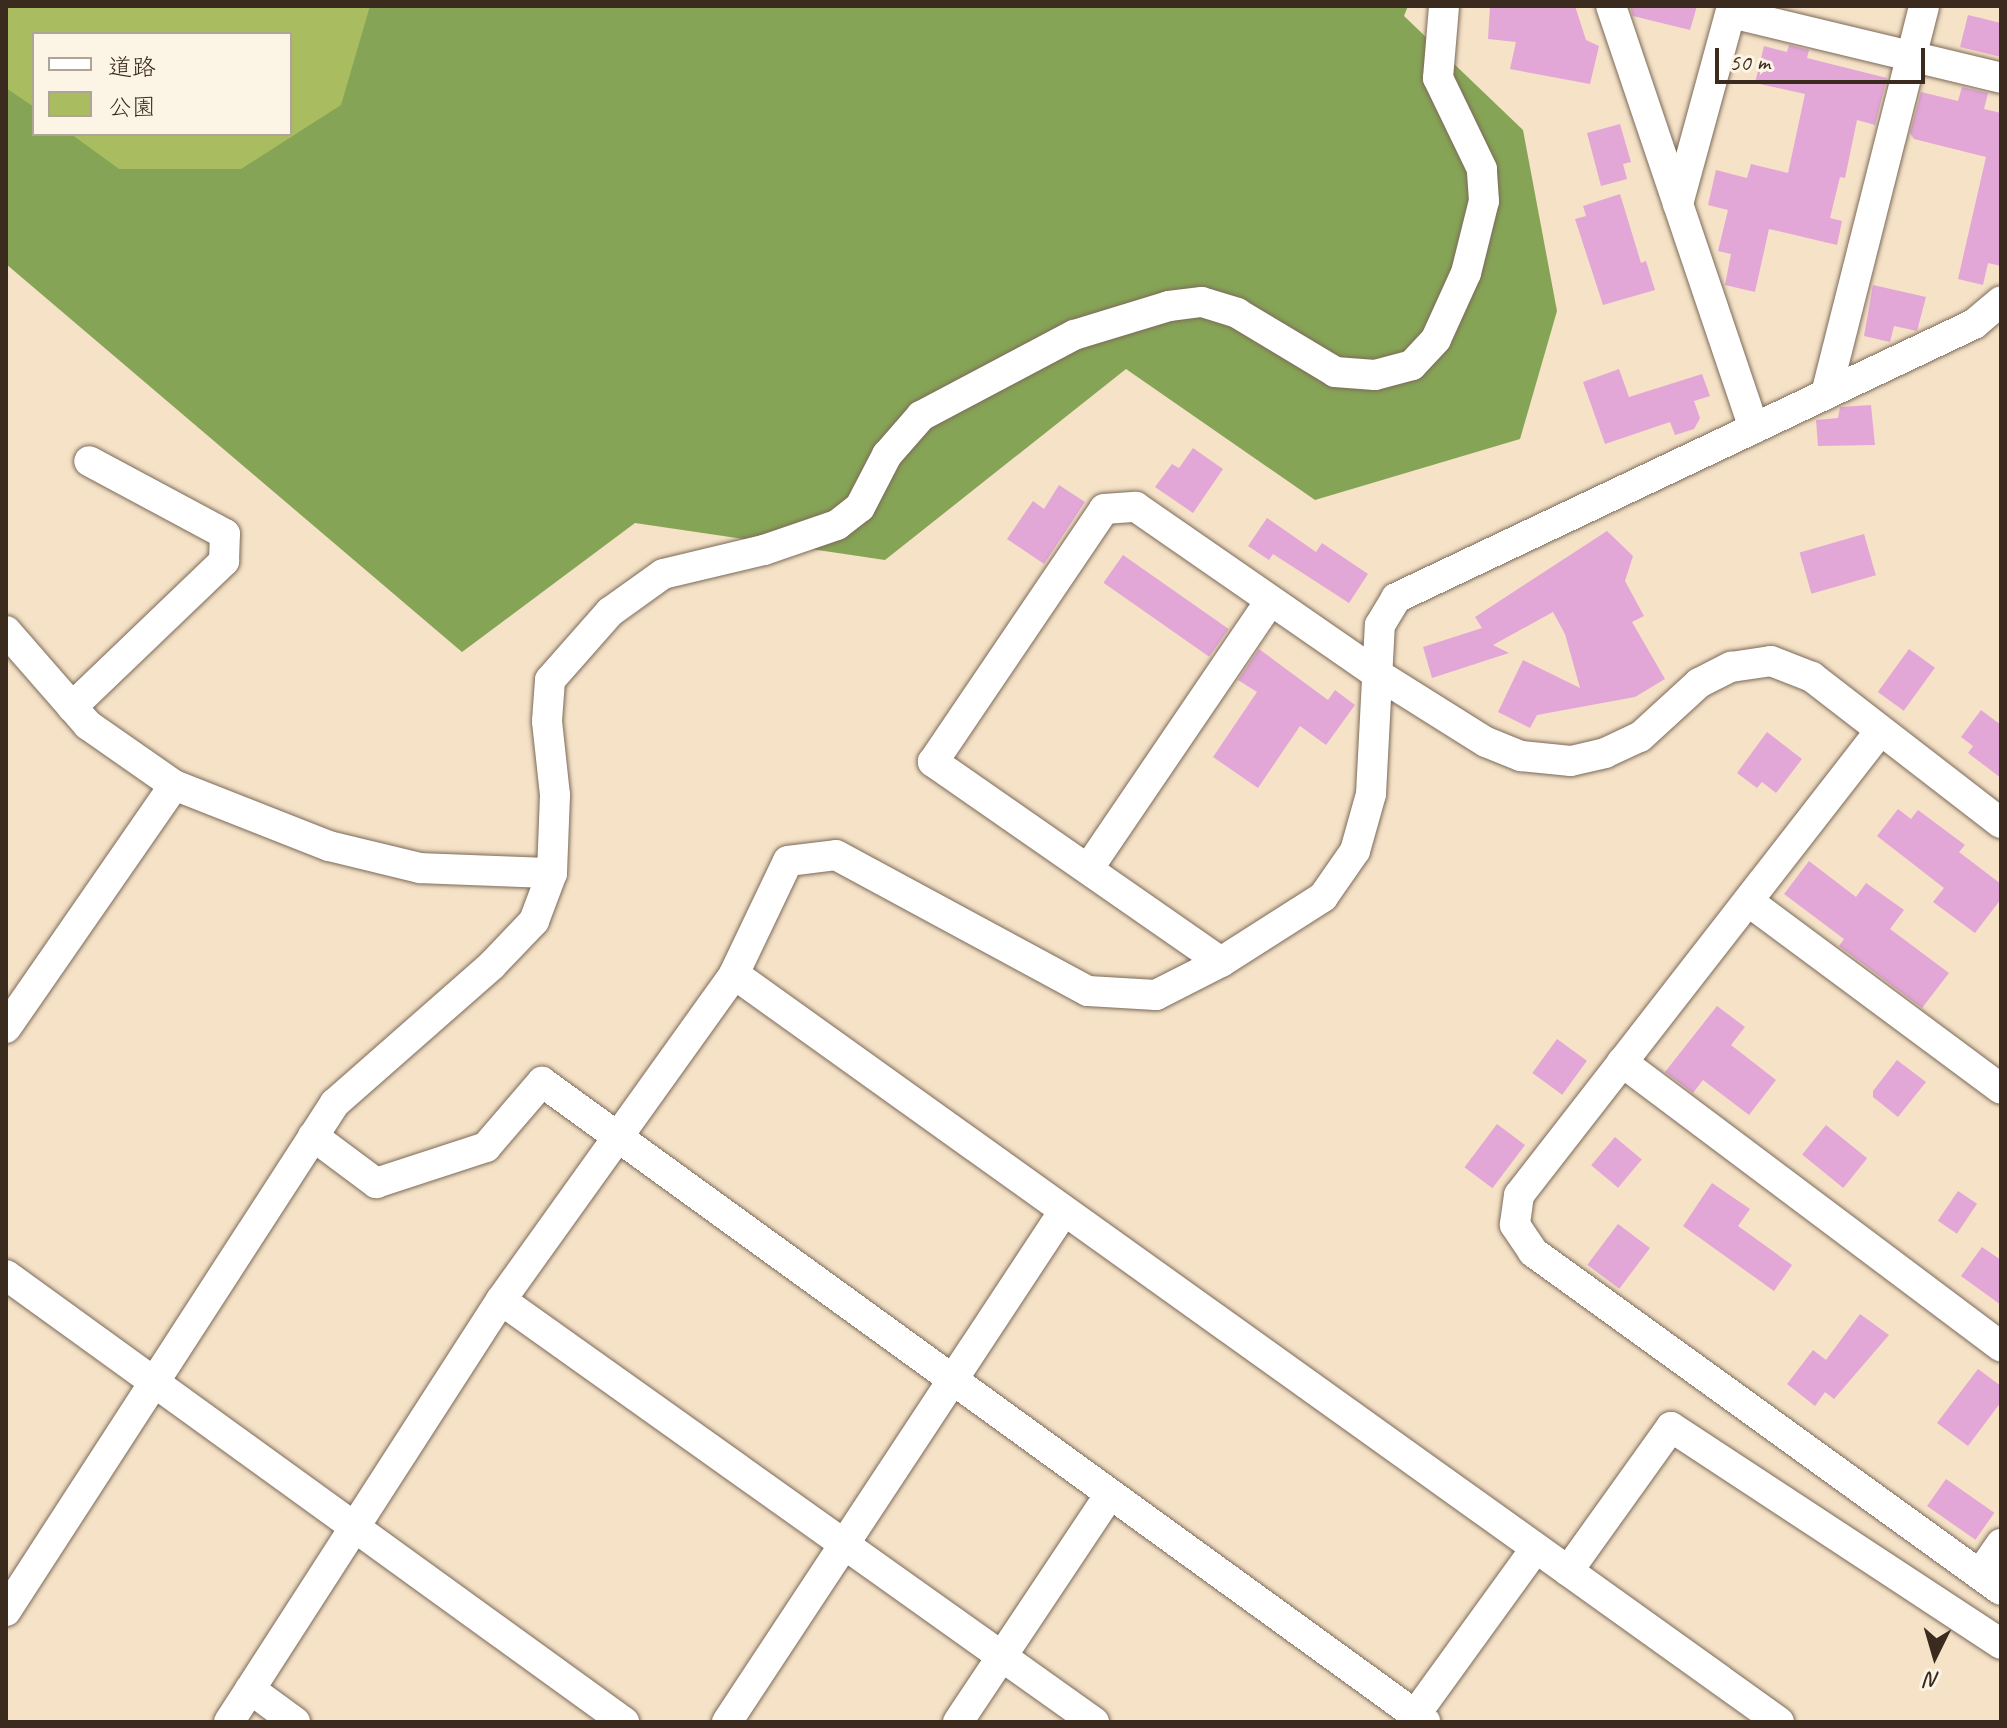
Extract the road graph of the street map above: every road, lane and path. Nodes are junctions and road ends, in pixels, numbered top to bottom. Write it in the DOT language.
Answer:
graph roads {
  1 [pos="1444,6"];
  2 [pos="1611,6"];
  3 [pos="1924,6"];
  4 [pos="1731,10"];
  5 [pos="1911,56"];
  6 [pos="2001,78"];
  7 [pos="1678,204"];
  8 [pos="2001,301"];
  9 [pos="1826,394"];
  10 [pos="1754,428"];
  11 [pos="89,461"];
  12 [pos="1270,601"];
  13 [pos="6,631"];
  14 [pos="1379,675"];
  15 [pos="72,707"];
  16 [pos="1880,731"];
  17 [pos="174,785"];
  18 [pos="2001,823"];
  19 [pos="1088,869"];
  20 [pos="552,873"];
  21 [pos="1748,901"];
  22 [pos="1221,962"];
  23 [pos="734,974"];
  24 [pos="6,1028"];
  25 [pos="1622,1062"];
  26 [pos="2001,1089"];
  27 [pos="313,1136"];
  28 [pos="618,1137"];
  29 [pos="1064,1211"];
  30 [pos="6,1275"];
  31 [pos="501,1300"];
  32 [pos="2001,1347"];
  33 [pos="953,1379"];
  34 [pos="154,1382"];
  35 [pos="1110,1494"];
  36 [pos="355,1527"];
  37 [pos="844,1544"];
  38 [pos="2001,1544"];
  39 [pos="1536,1548"];
  40 [pos="1568,1571"];
  41 [pos="1990,1582"];
  42 [pos="6,1611"];
  43 [pos="2001,1644"];
  44 [pos="1002,1656"];
  45 [pos="250,1689"];
  46 [pos="1420,1718"];
  47 [pos="229,1722"];
  48 [pos="295,1722"];
  49 [pos="624,1722"];
  50 [pos="727,1722"];
  51 [pos="958,1722"];
  52 [pos="1094,1722"];
  53 [pos="1779,1722"];
  1 -- 20 [label="street"];
  2 -- 7 [label="street"];
  3 -- 5 [label="street"];
  4 -- 5 [label="street"];
  4 -- 7 [label="street"];
  5 -- 6 [label="street"];
  5 -- 9 [label="street"];
  7 -- 10 [label="street"];
  8 -- 9 [label="street"];
  9 -- 10 [label="street"];
  10 -- 14 [label="street"];
  11 -- 15 [label="street"];
  12 -- 14 [label="street"];
  12 -- 19 [label="street"];
  12 -- 19 [label="street"];
  13 -- 15 [label="street"];
  14 -- 16 [label="street"];
  14 -- 22 [label="street"];
  15 -- 17 [label="street"];
  16 -- 18 [label="street"];
  16 -- 21 [label="street"];
  17 -- 20 [label="street"];
  17 -- 24 [label="street"];
  19 -- 22 [label="street"];
  20 -- 27 [label="street"];
  21 -- 25 [label="street"];
  21 -- 26 [label="street"];
  22 -- 23 [label="street"];
  23 -- 28 [label="street"];
  23 -- 29 [label="street"];
  25 -- 32 [label="street"];
  25 -- 41 [label="street"];
  27 -- 28 [label="street"];
  27 -- 34 [label="street"];
  28 -- 31 [label="street"];
  28 -- 33 [label="street"];
  29 -- 33 [label="street"];
  29 -- 39 [label="street"];
  30 -- 34 [label="street"];
  31 -- 36 [label="street"];
  31 -- 37 [label="street"];
  33 -- 35 [label="street"];
  33 -- 37 [label="street"];
  34 -- 36 [label="street"];
  34 -- 42 [label="street"];
  35 -- 44 [label="street"];
  35 -- 46 [label="street"];
  36 -- 45 [label="street"];
  36 -- 49 [label="street"];
  37 -- 44 [label="street"];
  37 -- 50 [label="street"];
  38 -- 41 [label="street"];
  39 -- 40 [label="street"];
  39 -- 46 [label="street"];
  40 -- 43 [label="street"];
  40 -- 53 [label="street"];
  44 -- 51 [label="street"];
  44 -- 52 [label="street"];
  45 -- 47 [label="street"];
  45 -- 48 [label="street"];
}
